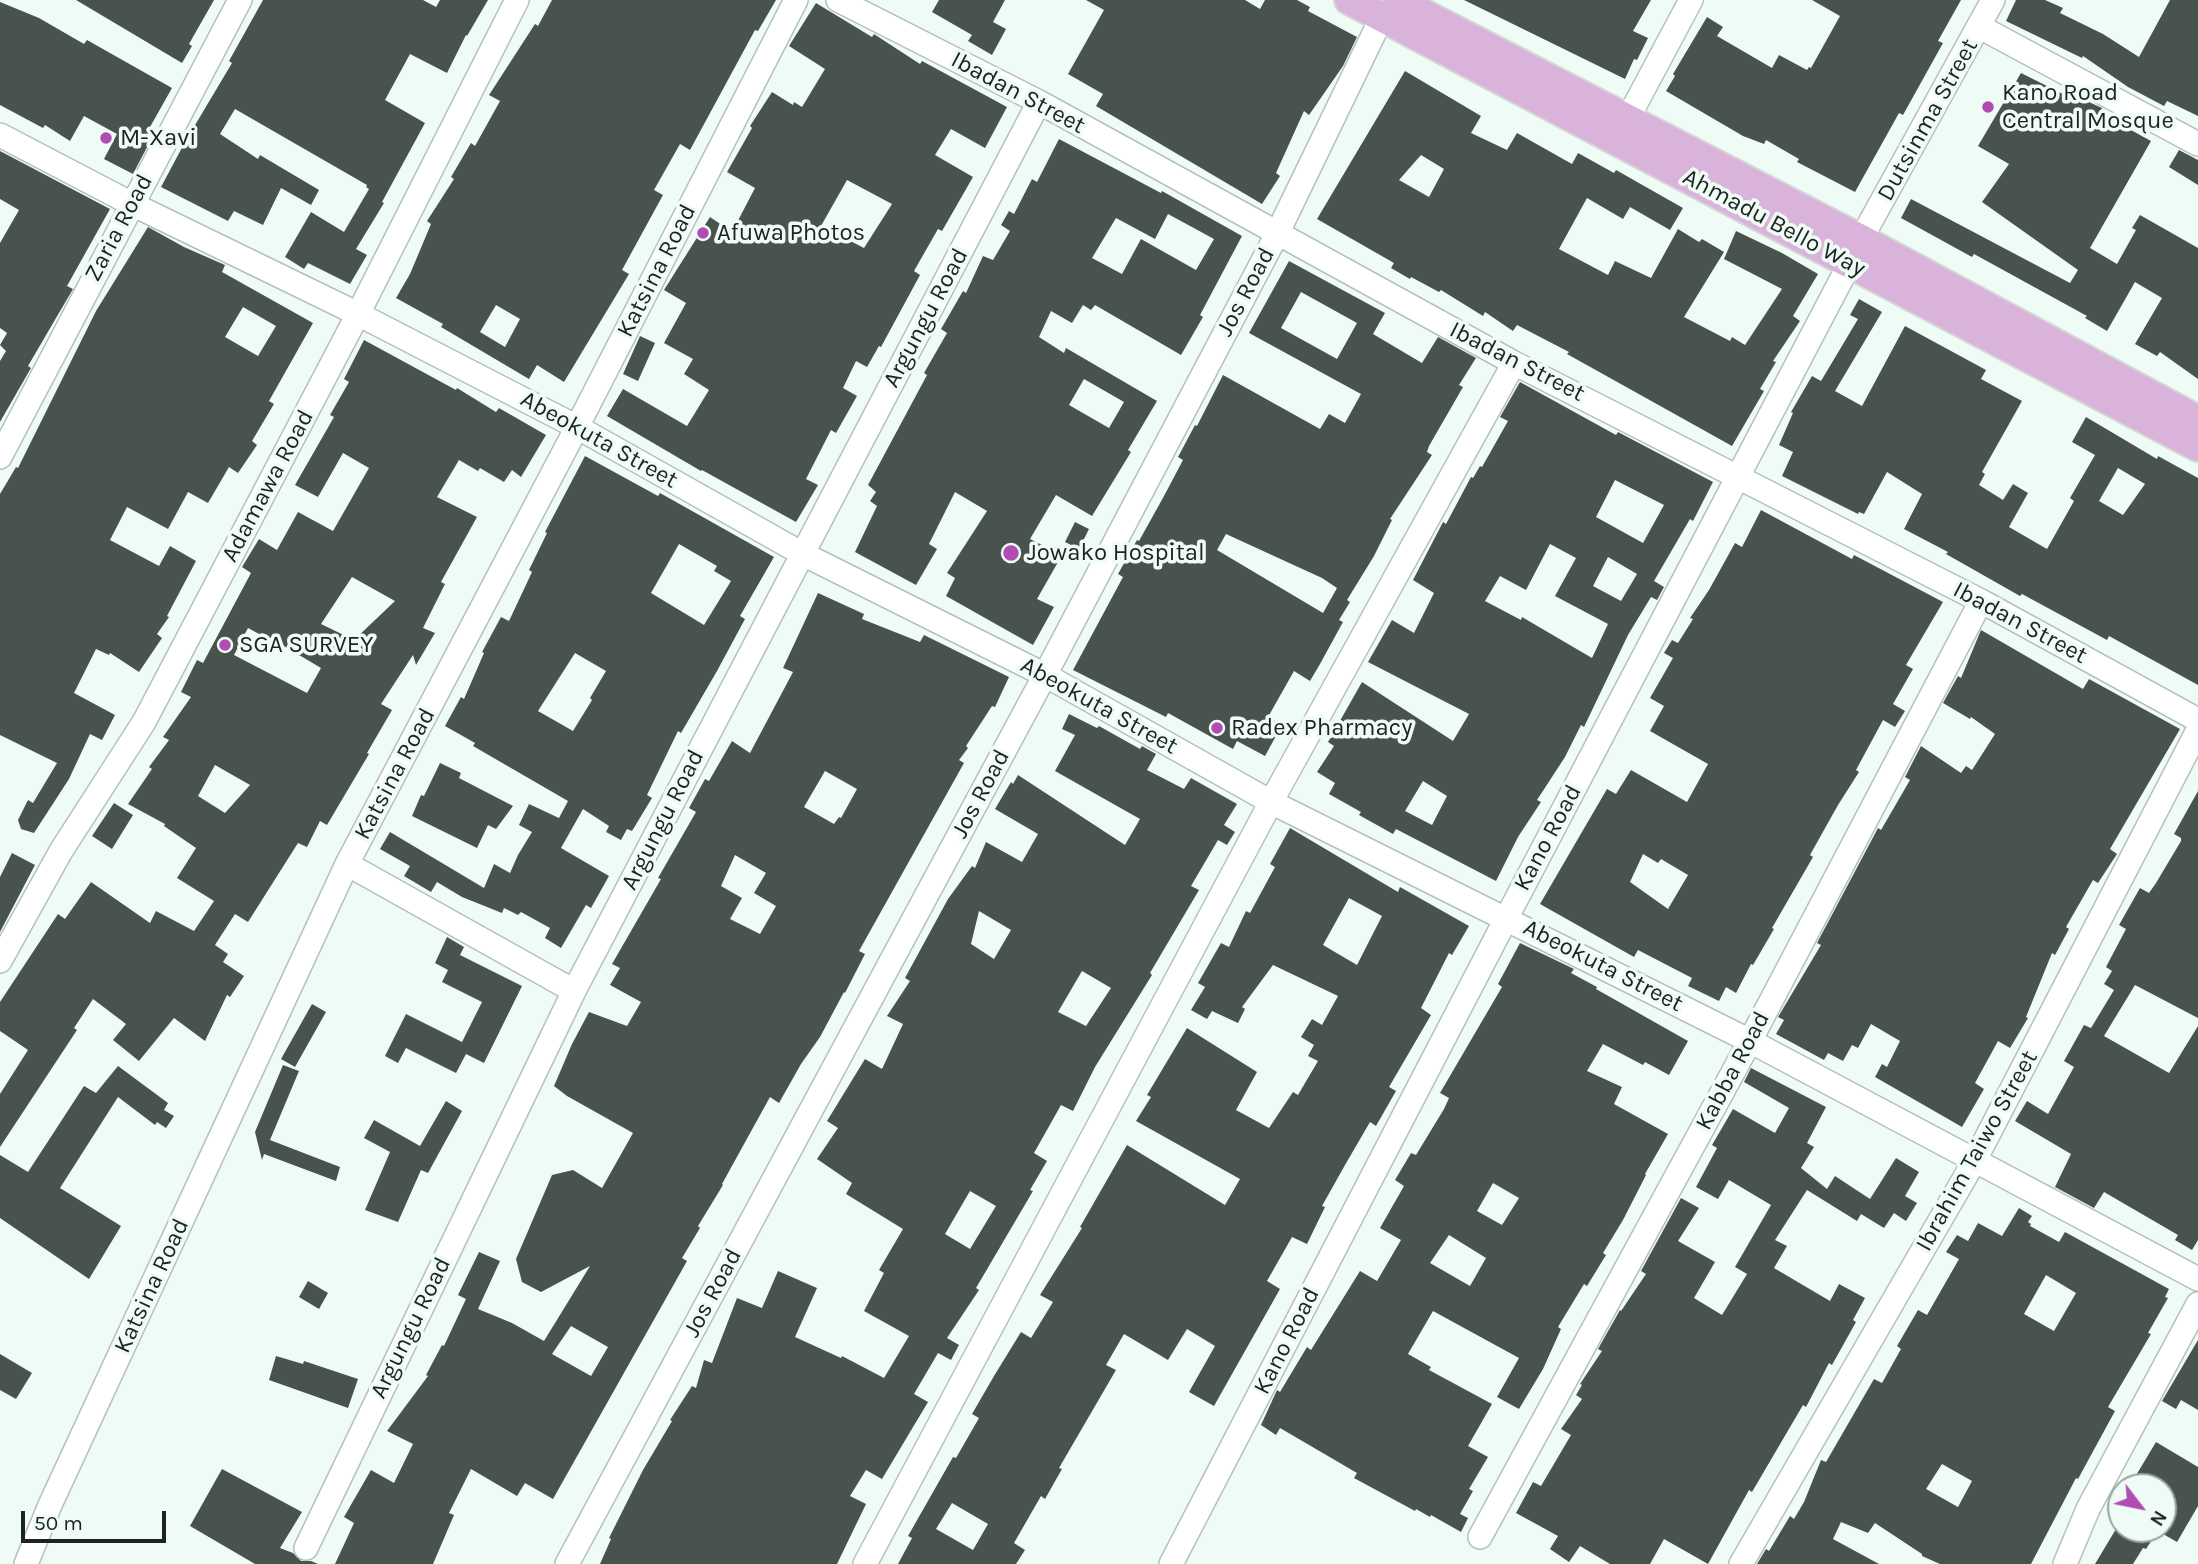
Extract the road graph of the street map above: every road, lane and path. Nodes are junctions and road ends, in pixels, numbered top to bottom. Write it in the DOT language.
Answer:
graph roads {
  1 [pos="240,0"];
  2 [pos="517,0"];
  3 [pos="796,0"];
  4 [pos="838,0"];
  5 [pos="1349,0"];
  6 [pos="1691,0"];
  7 [pos="1993,0"];
  8 [pos="1389,9"];
  9 [pos="1980,27"];
  10 [pos="1039,102"];
  11 [pos="1627,120"];
  12 [pos="0,135"];
  13 [pos="2198,144"];
  14 [pos="132,204"];
  15 [pos="1276,233"];
  16 [pos="1856,251"];
  17 [pos="358,314"];
  18 [pos="1514,363"];
  19 [pos="2198,421"];
  20 [pos="577,427"];
  21 [pos="2198,447"];
  22 [pos="0,457"];
  23 [pos="1737,477"];
  24 [pos="802,553"];
  25 [pos="1981,601"];
  26 [pos="1045,675"];
  27 [pos="2198,720"];
  28 [pos="2198,730"];
  29 [pos="1271,802"];
  30 [pos="348,864"];
  31 [pos="1507,917"];
  32 [pos="0,961"];
  33 [pos="574,991"];
  34 [pos="1750,1041"];
  35 [pos="1975,1160"];
  36 [pos="2198,1279"];
  37 [pos="2198,1304"];
  38 [pos="1480,1537"];
  39 [pos="306,1548"];
  40 [pos="26,1564"];
  41 [pos="567,1564"];
  42 [pos="864,1564"];
  43 [pos="1171,1564"];
  44 [pos="1741,1564"];
  45 [pos="2065,1564"];
  1 -- 14 [label="street, Zaria Road"];
  2 -- 17 [label="street, Adamawa Road"];
  3 -- 20 [label="street, Katsina Road"];
  4 -- 10 [label="street, Ibadan Street"];
  5 -- 8 [label="main road, Ahmadu Bello Way"];
  6 -- 11 [label="street"];
  7 -- 9 [label="street, Dutsinma Street"];
  8 -- 11 [label="main road, Ahmadu Bello Way"];
  8 -- 15 [label="street, Jos Road"];
  8 -- 16 [label="main road, Ahmadu Bello Way"];
  9 -- 13 [label="street"];
  9 -- 16 [label="street, Dutsinma Street"];
  10 -- 15 [label="street, Ibadan Street"];
  10 -- 24 [label="street, Argungu Road"];
  11 -- 16 [label="main road, Ahmadu Bello Way"];
  12 -- 14 [label="street, Abeokuta Street"];
  14 -- 17 [label="street, Abeokuta Street"];
  14 -- 22 [label="street, Zaria Road"];
  15 -- 18 [label="street, Ibadan Street"];
  15 -- 26 [label="street, Jos Road"];
  16 -- 19 [label="main road, Ahmadu Bello Way"];
  16 -- 21 [label="main road, Ahmadu Bello Way"];
  16 -- 23 [label="street, Kano Road"];
  17 -- 20 [label="street, Abeokuta Street"];
  17 -- 32 [label="street, Adamawa Road"];
  18 -- 23 [label="street, Ibadan Street"];
  18 -- 29 [label="street"];
  20 -- 24 [label="street, Abeokuta Street"];
  20 -- 30 [label="street, Katsina Road"];
  23 -- 25 [label="street, Ibadan Street"];
  23 -- 31 [label="street, Kano Road"];
  24 -- 26 [label="street, Abeokuta Street"];
  24 -- 33 [label="street, Argungu Road"];
  25 -- 27 [label="street, Ibadan Street"];
  25 -- 34 [label="street, Kabba Road"];
  26 -- 29 [label="street, Abeokuta Street"];
  26 -- 41 [label="street, Jos Road"];
  28 -- 35 [label="street, Ibrahim Taiwo Street"];
  29 -- 31 [label="street, Abeokuta Street"];
  29 -- 42 [label="street"];
  30 -- 33 [label="street"];
  30 -- 40 [label="street, Katsina Road"];
  31 -- 34 [label="street, Abeokuta Street"];
  31 -- 43 [label="street, Kano Road"];
  33 -- 39 [label="street, Argungu Road"];
  34 -- 35 [label="street, Abeokuta Street"];
  34 -- 38 [label="street, Kabba Road"];
  35 -- 36 [label="street, Abeokuta Street"];
  35 -- 44 [label="street, Ibrahim Taiwo Street"];
  37 -- 45 [label="street"];
}
